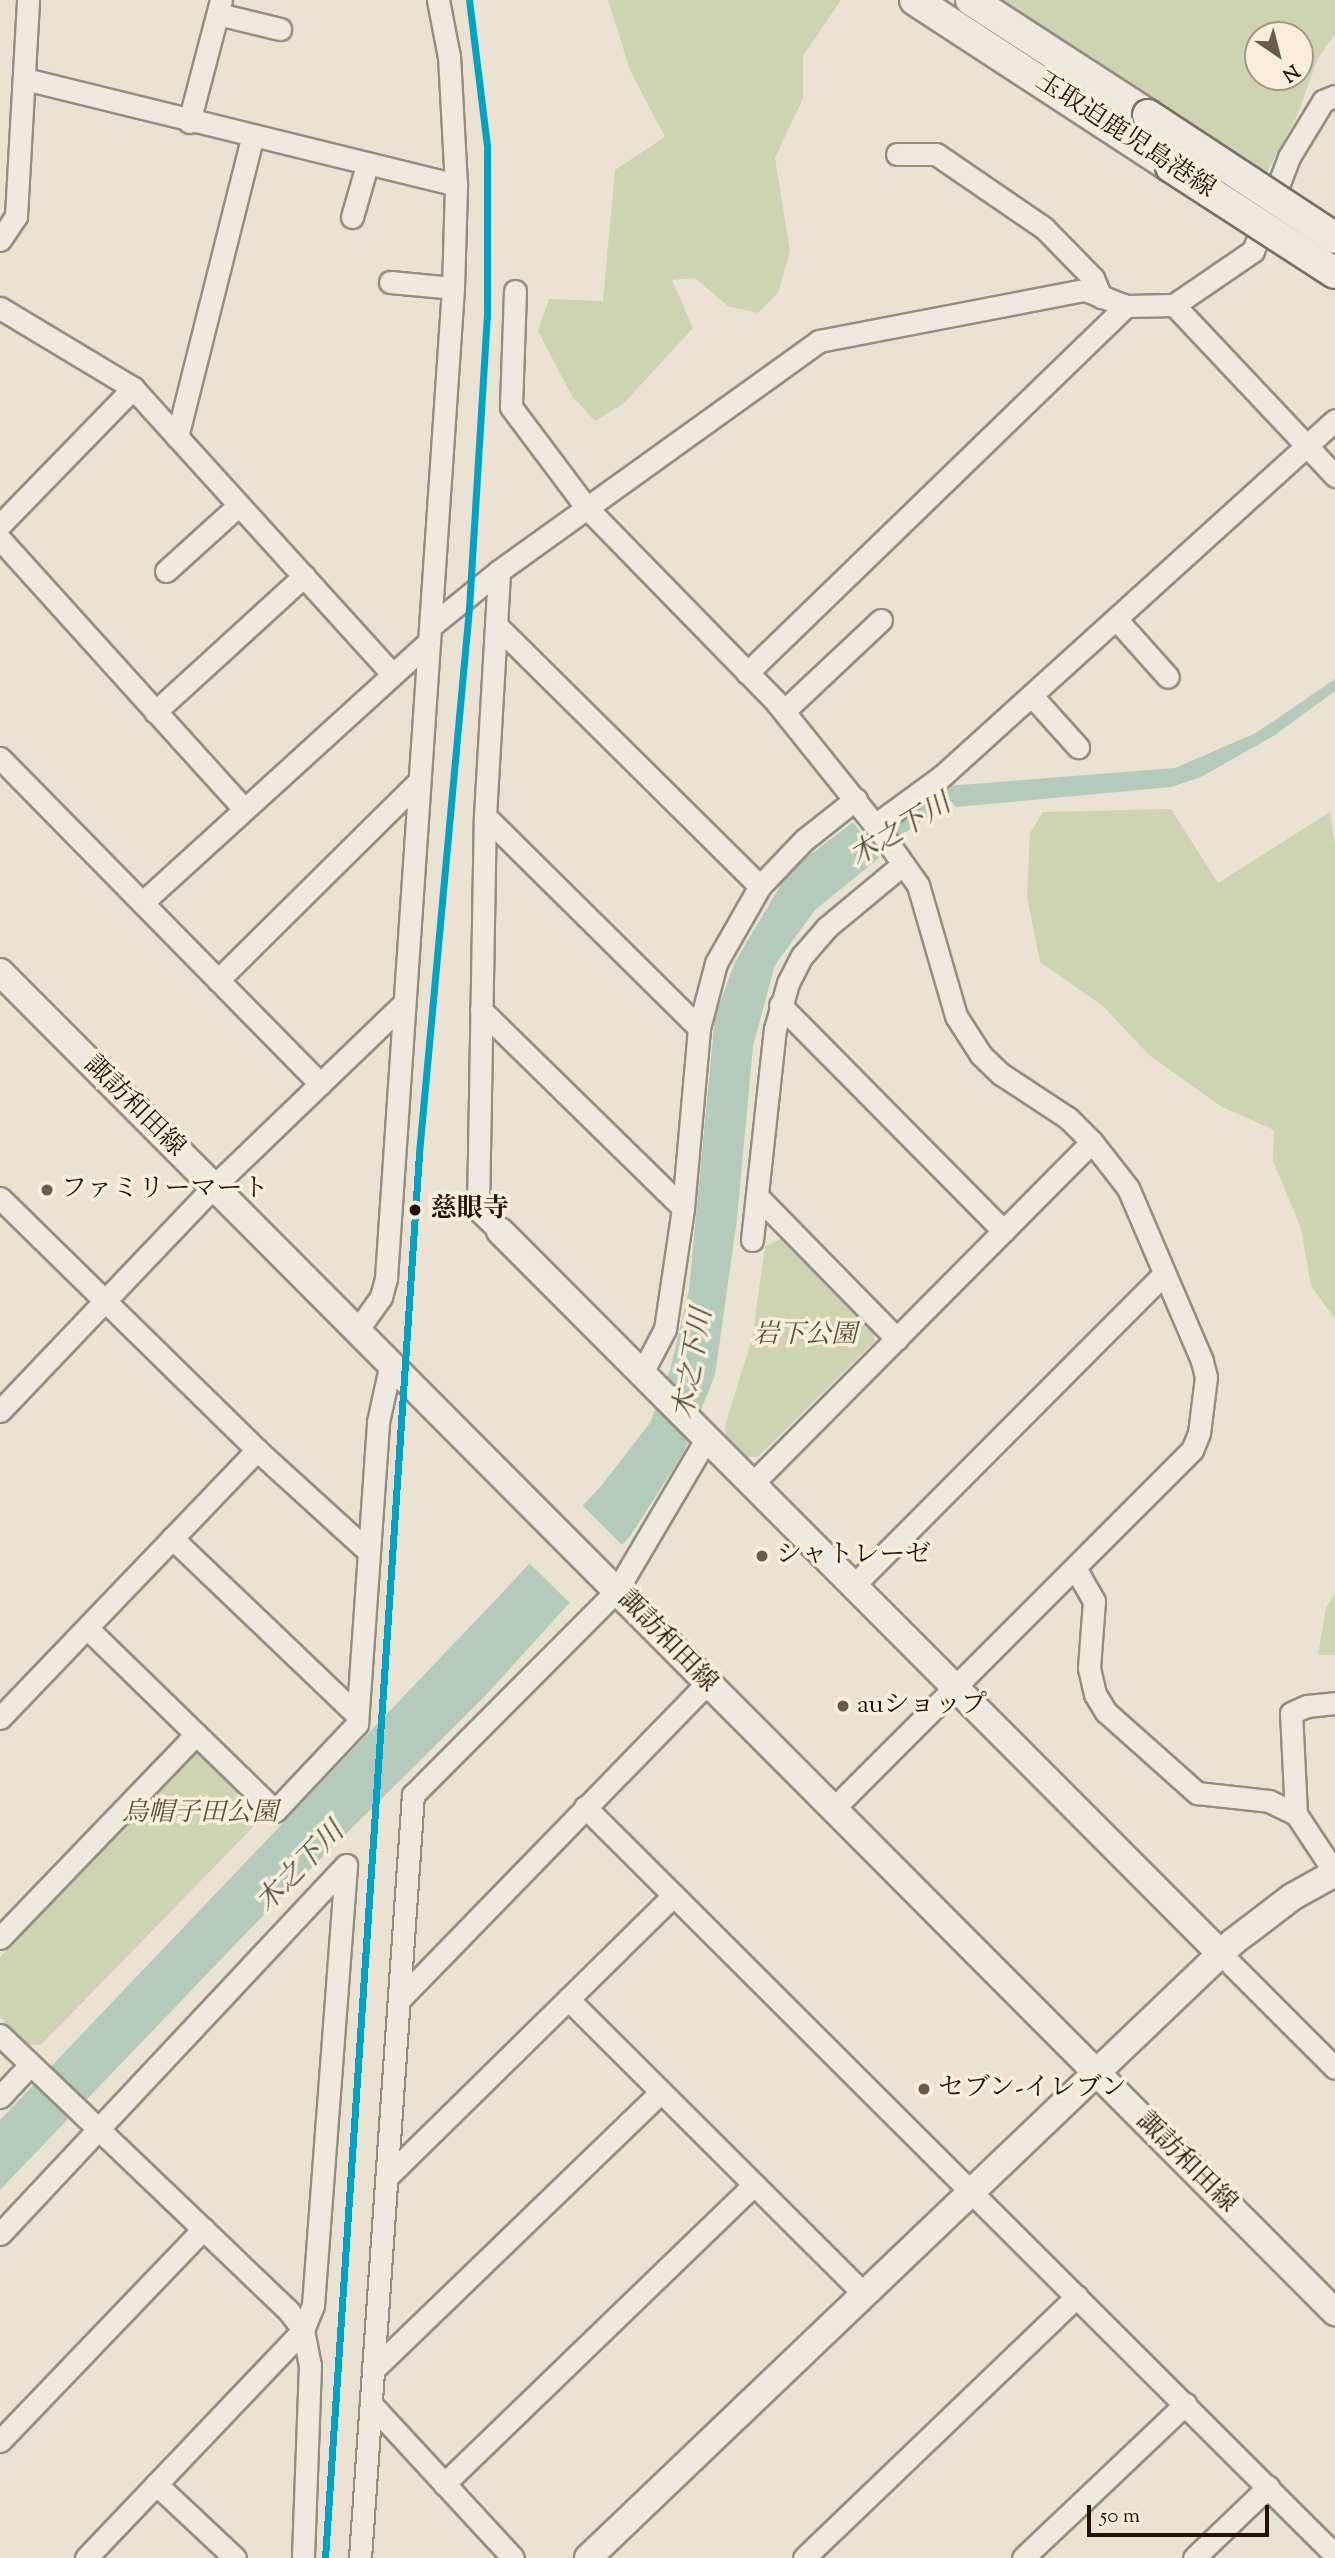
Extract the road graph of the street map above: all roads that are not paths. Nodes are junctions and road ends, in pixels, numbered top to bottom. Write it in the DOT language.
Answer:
graph roads {
  1 [pos="28,0"];
  2 [pos="438,0"];
  3 [pos="915,0"];
  4 [pos="971,0"];
  5 [pos="219,7"];
  6 [pos="280,29"];
  7 [pos="25,79"];
  8 [pos="1335,96"];
  9 [pos="189,122"];
  10 [pos="252,138"];
  11 [pos="897,154"];
  12 [pos="367,165"];
  13 [pos="456,185"];
  14 [pos="352,217"];
  15 [pos="1335,238"];
  16 [pos="1260,239"];
  17 [pos="0,240"];
  18 [pos="1335,273"];
  19 [pos="390,282"];
  20 [pos="453,288"];
  21 [pos="1335,288"];
  22 [pos="515,291"];
  23 [pos="1101,297"];
  24 [pos="1174,305"];
  25 [pos="1126,306"];
  26 [pos="0,307"];
  27 [pos="133,388"];
  28 [pos="1335,421"];
  29 [pos="177,437"];
  30 [pos="1306,446"];
  31 [pos="1335,476"];
  32 [pos="239,505"];
  33 [pos="586,507"];
  34 [pos="0,525"];
  35 [pos="0,539"];
  36 [pos="166,570"];
  37 [pos="499,571"];
  38 [pos="304,576"];
  39 [pos="881,620"];
  40 [pos="1117,620"];
  41 [pos="496,625"];
  42 [pos="430,634"];
  43 [pos="747,673"];
  44 [pos="392,674"];
  45 [pos="1168,677"];
  46 [pos="1032,696"];
  47 [pos="784,710"];
  48 [pos="155,712"];
  49 [pos="1078,747"];
  50 [pos="0,758"];
  51 [pos="418,782"];
  52 [pos="856,799"];
  53 [pos="244,809"];
  54 [pos="485,816"];
  55 [pos="877,827"];
  56 [pos="900,860"];
  57 [pos="760,886"];
  58 [pos="143,902"];
  59 [pos="0,972"];
  60 [pos="218,980"];
  61 [pos="402,1005"];
  62 [pos="780,1006"];
  63 [pos="481,1010"];
  64 [pos="699,1028"];
  65 [pos="320,1084"];
  66 [pos="1092,1142"];
  67 [pos="213,1187"];
  68 [pos="757,1196"];
  69 [pos="0,1198"];
  70 [pos="683,1208"];
  71 [pos="500,1231"];
  72 [pos="1004,1231"];
  73 [pos="752,1240"];
  74 [pos="1164,1274"];
  75 [pos="105,1300"];
  76 [pos="356,1332"];
  77 [pos="897,1339"];
  78 [pos="390,1367"];
  79 [pos="647,1378"];
  80 [pos="0,1411"];
  81 [pos="703,1434"];
  82 [pos="257,1450"];
  83 [pos="752,1484"];
  84 [pos="172,1538"];
  85 [pos="368,1551"];
  86 [pos="1075,1568"];
  87 [pos="611,1585"];
  88 [pos="853,1586"];
  89 [pos="87,1628"];
  90 [pos="707,1683"];
  91 [pos="955,1687"];
  92 [pos="1335,1703"];
  93 [pos="358,1715"];
  94 [pos="0,1718"];
  95 [pos="195,1734"];
  96 [pos="585,1807"];
  97 [pos="833,1809"];
  98 [pos="1296,1814"];
  99 [pos="1335,1873"];
  100 [pos="674,1895"];
  101 [pos="0,1938"];
  102 [pos="1221,1954"];
  103 [pos="568,1999"];
  104 [pos="399,2000"];
  105 [pos="0,2035"];
  106 [pos="34,2068"];
  107 [pos="1335,2068"];
  108 [pos="1096,2073"];
  109 [pos="661,2092"];
  110 [pos="0,2096"];
  111 [pos="96,2126"];
  112 [pos="387,2177"];
  113 [pos="754,2185"];
  114 [pos="973,2191"];
  115 [pos="203,2229"];
  116 [pos="0,2234"];
  117 [pos="865,2295"];
  118 [pos="1077,2296"];
  119 [pos="1335,2312"];
  120 [pos="303,2330"];
  121 [pos="373,2370"];
  122 [pos="371,2404"];
  123 [pos="1185,2404"];
  124 [pos="0,2441"];
  125 [pos="156,2484"];
  126 [pos="444,2484"];
  127 [pos="1268,2487"];
  128 [pos="1335,2554"];
  129 [pos="86,2558"];
  130 [pos="235,2558"];
  131 [pos="303,2558"];
  132 [pos="360,2558"];
  133 [pos="513,2558"];
  134 [pos="589,2558"];
  135 [pos="804,2558"];
  136 [pos="1023,2558"];
  137 [pos="1194,2558"];
  1 -- 7 [label="street"];
  2 -- 13 [label="street"];
  3 -- 18 [label="main road, 玉取迫鹿児島港線, bridge"];
  4 -- 15 [label="main road, 玉取迫鹿児島港線, bridge"];
  5 -- 6 [label="street"];
  5 -- 9 [label="street"];
  7 -- 9 [label="street"];
  7 -- 17 [label="street"];
  8 -- 16 [label="street"];
  9 -- 10 [label="street"];
  10 -- 12 [label="street"];
  10 -- 29 [label="street"];
  11 -- 23 [label="street"];
  12 -- 13 [label="street"];
  12 -- 14 [label="street"];
  13 -- 20 [label="street"];
  16 -- 21 [label="street"];
  16 -- 24 [label="street"];
  19 -- 20 [label="street"];
  20 -- 42 [label="street"];
  22 -- 33 [label="street"];
  23 -- 25 [label="street"];
  23 -- 33 [label="street"];
  24 -- 25 [label="street"];
  24 -- 30 [label="street"];
  25 -- 43 [label="street"];
  26 -- 27 [label="street"];
  27 -- 29 [label="street"];
  27 -- 34 [label="street"];
  28 -- 30 [label="street"];
  29 -- 32 [label="street"];
  30 -- 31 [label="street"];
  30 -- 40 [label="street"];
  32 -- 36 [label="street"];
  32 -- 38 [label="street"];
  33 -- 37 [label="street"];
  33 -- 43 [label="street"];
  35 -- 48 [label="street"];
  37 -- 41 [label="street"];
  37 -- 42 [label="street"];
  38 -- 44 [label="street"];
  38 -- 48 [label="street"];
  39 -- 47 [label="street"];
  40 -- 45 [label="street"];
  40 -- 46 [label="street"];
  41 -- 54 [label="street"];
  41 -- 57 [label="street"];
  42 -- 44 [label="street"];
  42 -- 51 [label="street"];
  43 -- 47 [label="street"];
  44 -- 53 [label="street"];
  46 -- 49 [label="street"];
  46 -- 55 [label="street"];
  47 -- 52 [label="street"];
  48 -- 53 [label="street"];
  50 -- 58 [label="street"];
  51 -- 60 [label="street"];
  51 -- 61 [label="street"];
  52 -- 55 [label="street"];
  52 -- 57 [label="street"];
  53 -- 58 [label="street"];
  54 -- 63 [label="street"];
  54 -- 64 [label="street"];
  55 -- 56 [label="street"];
  56 -- 62 [label="street"];
  56 -- 66 [label="street"];
  57 -- 64 [label="street"];
  58 -- 60 [label="street"];
  59 -- 67 [label="street, 諏訪和田線"];
  60 -- 65 [label="street"];
  61 -- 65 [label="street"];
  61 -- 76 [label="street"];
  62 -- 68 [label="street"];
  62 -- 72 [label="street"];
  63 -- 70 [label="street"];
  63 -- 71 [label="street"];
  64 -- 70 [label="street"];
  65 -- 67 [label="street"];
  66 -- 72 [label="street"];
  66 -- 74 [label="street"];
  67 -- 75 [label="street"];
  67 -- 76 [label="street, 諏訪和田線"];
  68 -- 73 [label="street"];
  68 -- 77 [label="street"];
  69 -- 75 [label="street"];
  70 -- 79 [label="street"];
  71 -- 79 [label="street"];
  72 -- 77 [label="street"];
  74 -- 86 [label="street"];
  74 -- 88 [label="street"];
  75 -- 80 [label="street"];
  75 -- 82 [label="street"];
  76 -- 78 [label="street, 諏訪和田線"];
  77 -- 83 [label="street"];
  78 -- 85 [label="street"];
  78 -- 87 [label="street, 諏訪和田線"];
  79 -- 81 [label="street"];
  81 -- 83 [label="street"];
  81 -- 87 [label="street"];
  82 -- 84 [label="street"];
  82 -- 85 [label="street"];
  83 -- 88 [label="street"];
  84 -- 89 [label="street"];
  84 -- 93 [label="street"];
  85 -- 93 [label="street"];
  86 -- 91 [label="street"];
  86 -- 98 [label="street"];
  87 -- 90 [label="street, 諏訪和田線"];
  87 -- 104 [label="street"];
  88 -- 91 [label="street"];
  89 -- 94 [label="street"];
  89 -- 95 [label="street"];
  90 -- 96 [label="street"];
  90 -- 97 [label="street, 諏訪和田線"];
  91 -- 97 [label="street"];
  91 -- 102 [label="street"];
  92 -- 98 [label="street"];
  93 -- 95 [label="street"];
  95 -- 101 [label="street"];
  96 -- 100 [label="street"];
  96 -- 104 [label="street"];
  97 -- 108 [label="street, 諏訪和田線"];
  98 -- 99 [label="street"];
  99 -- 102 [label="street"];
  100 -- 103 [label="street"];
  100 -- 114 [label="street"];
  102 -- 107 [label="street"];
  102 -- 108 [label="street"];
  103 -- 109 [label="street"];
  103 -- 112 [label="street"];
  104 -- 112 [label="street"];
  105 -- 106 [label="street"];
  106 -- 110 [label="street"];
  106 -- 111 [label="street"];
  108 -- 114 [label="street"];
  108 -- 119 [label="street, 諏訪和田線"];
  109 -- 113 [label="street"];
  109 -- 121 [label="street"];
  111 -- 115 [label="street"];
  111 -- 116 [label="street"];
  111 -- 120 [label="street"];
  112 -- 121 [label="street"];
  113 -- 117 [label="street"];
  113 -- 126 [label="street"];
  114 -- 117 [label="street"];
  114 -- 118 [label="street"];
  115 -- 120 [label="street"];
  115 -- 124 [label="street"];
  117 -- 134 [label="street"];
  118 -- 123 [label="street"];
  118 -- 135 [label="street"];
  120 -- 125 [label="street"];
  120 -- 131 [label="street"];
  121 -- 122 [label="street"];
  122 -- 126 [label="street"];
  122 -- 132 [label="street"];
  123 -- 127 [label="street"];
  123 -- 136 [label="street"];
  125 -- 129 [label="street"];
  125 -- 130 [label="street"];
  126 -- 133 [label="street"];
  127 -- 128 [label="street"];
  127 -- 137 [label="street"];
}
